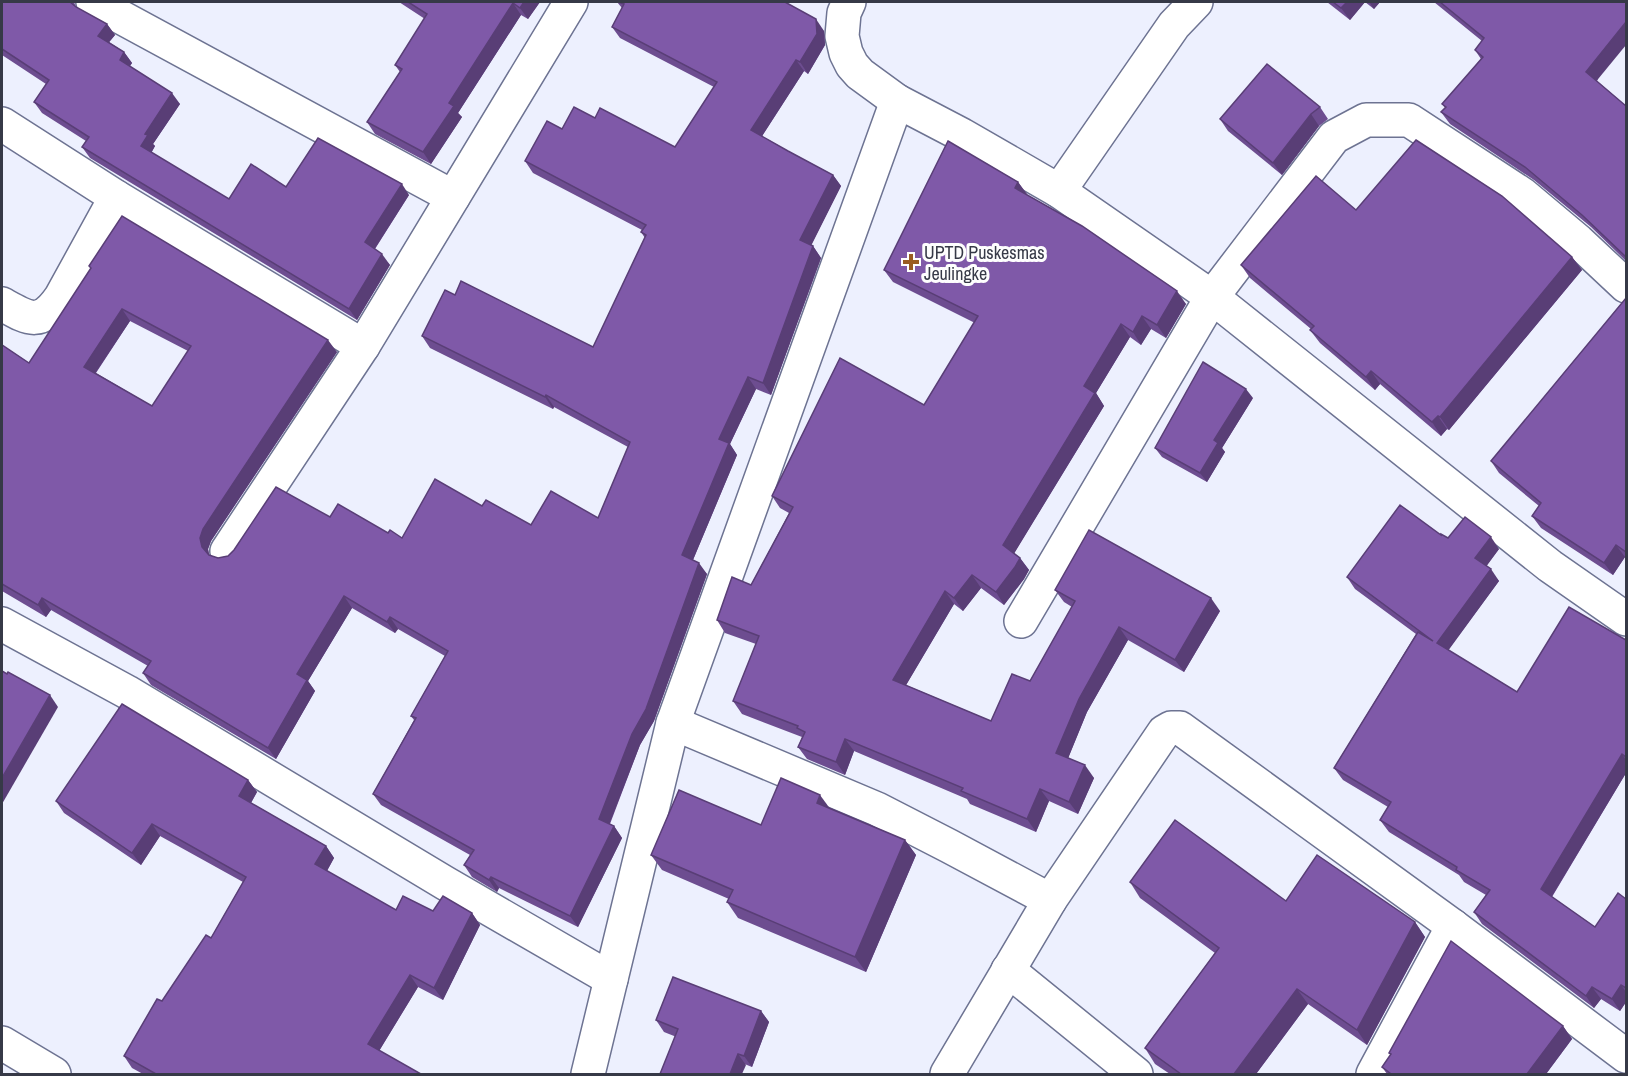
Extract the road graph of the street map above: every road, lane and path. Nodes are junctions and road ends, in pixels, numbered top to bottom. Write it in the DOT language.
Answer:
graph roads {
  1 [pos="93,2"];
  2 [pos="572,2"];
  3 [pos="849,2"];
  4 [pos="1196,2"];
  5 [pos="897,101"];
  6 [pos="2,124"];
  7 [pos="1059,191"];
  8 [pos="116,197"];
  9 [pos="453,197"];
  10 [pos="1626,286"];
  11 [pos="1212,297"];
  12 [pos="2,304"];
  13 [pos="363,346"];
  14 [pos="227,551"];
  15 [pos="1626,619"];
  16 [pos="1021,621"];
  17 [pos="2,624"];
  18 [pos="673,723"];
  19 [pos="1050,900"];
  20 [pos="1453,926"];
  21 [pos="1008,970"];
  22 [pos="611,979"];
  23 [pos="2,1043"];
  24 [pos="1626,1056"];
  25 [pos="54,1074"];
  26 [pos="588,1074"];
  27 [pos="947,1074"];
  28 [pos="1136,1074"];
  29 [pos="1373,1074"];
  1 -- 9 [label="street"];
  2 -- 9 [label="street"];
  3 -- 5 [label="street"];
  4 -- 7 [label="street"];
  5 -- 7 [label="street"];
  5 -- 18 [label="street"];
  6 -- 8 [label="street"];
  7 -- 11 [label="street"];
  8 -- 12 [label="street"];
  8 -- 13 [label="street"];
  9 -- 13 [label="street"];
  10 -- 11 [label="street"];
  11 -- 15 [label="street"];
  11 -- 16 [label="street"];
  13 -- 14 [label="street"];
  17 -- 22 [label="street"];
  18 -- 19 [label="street"];
  18 -- 22 [label="street"];
  19 -- 20 [label="street"];
  19 -- 21 [label="street"];
  20 -- 24 [label="street"];
  20 -- 29 [label="street"];
  21 -- 27 [label="street"];
  21 -- 28 [label="street"];
  22 -- 26 [label="street"];
  23 -- 25 [label="street"];
}
